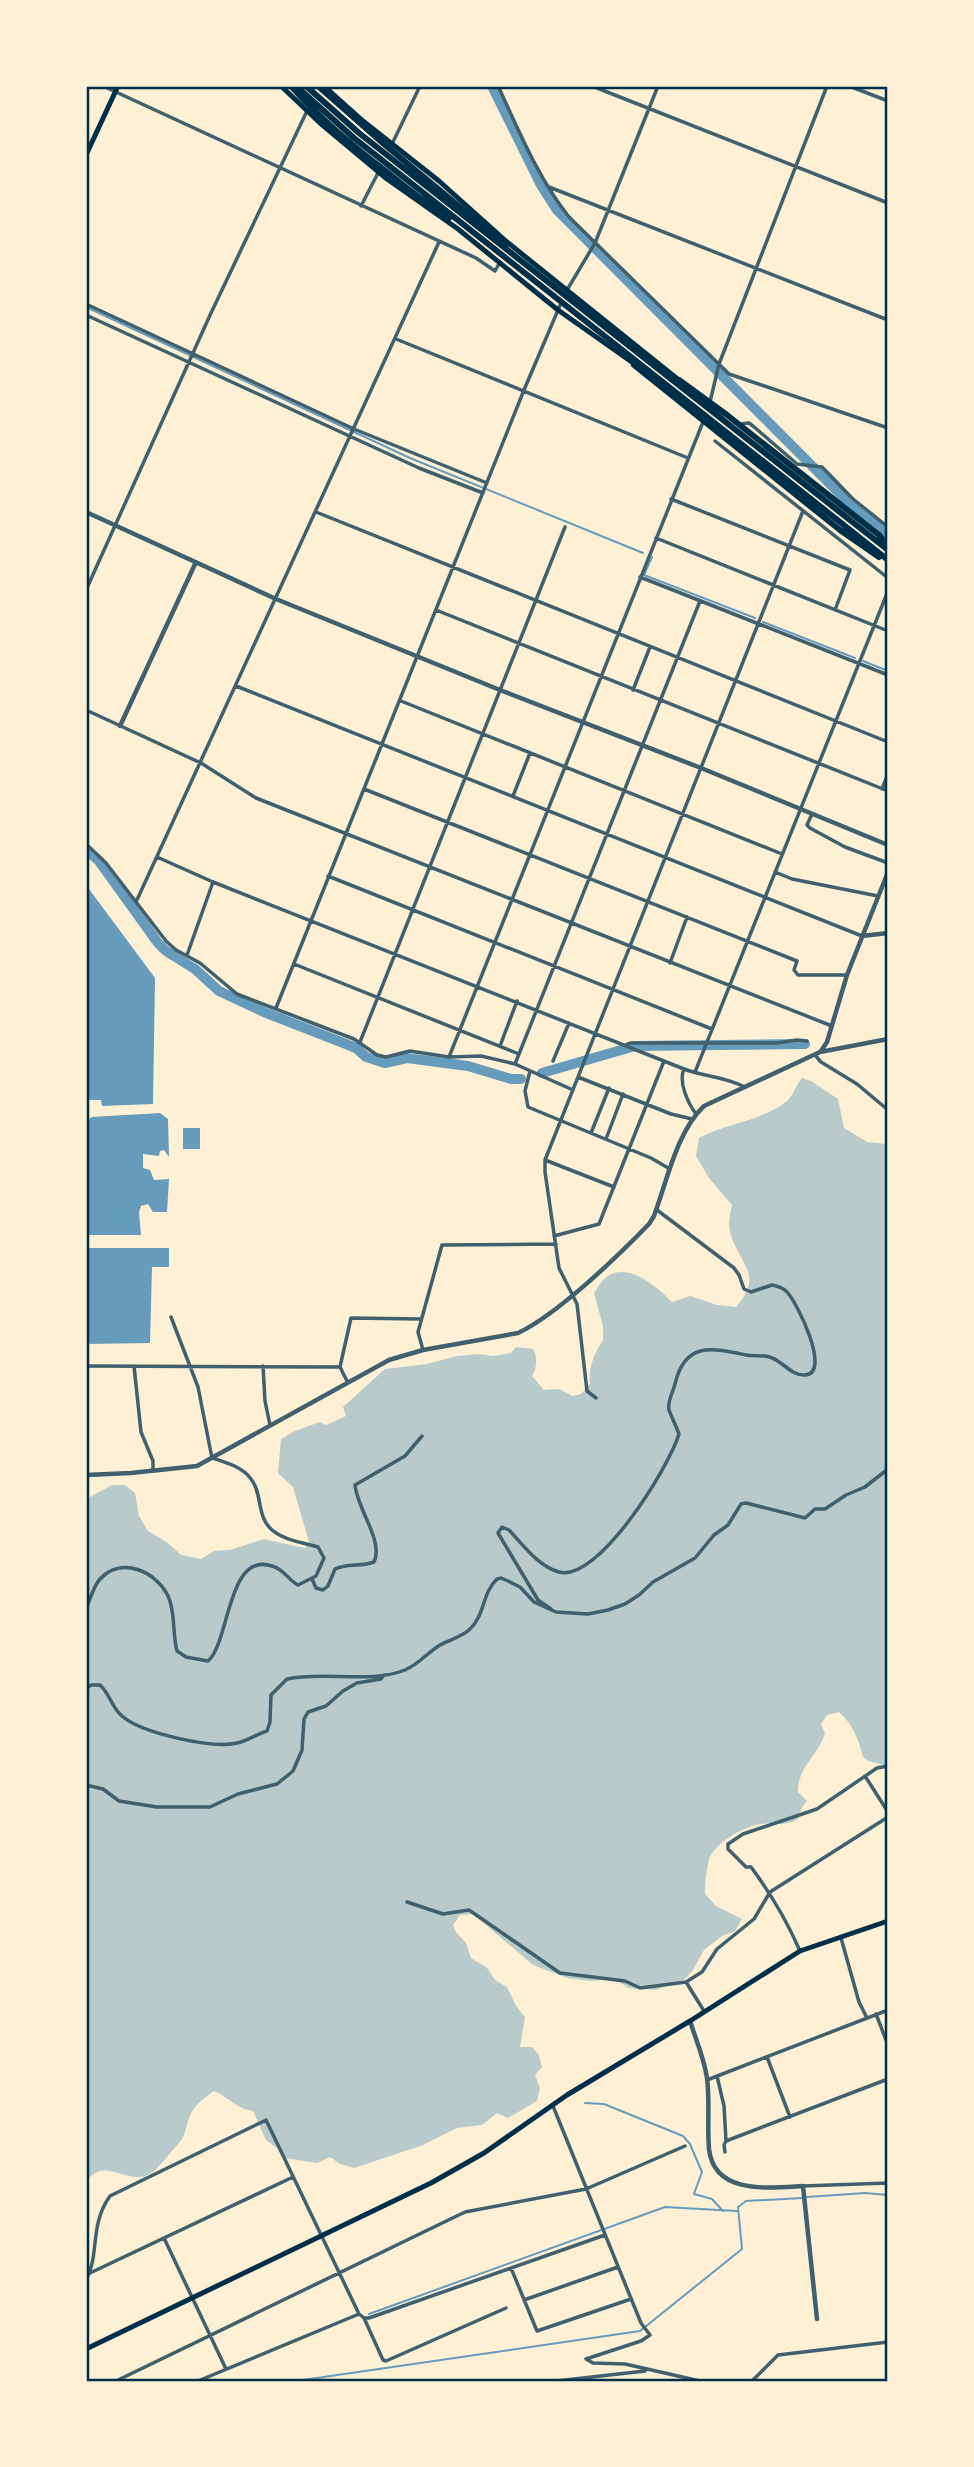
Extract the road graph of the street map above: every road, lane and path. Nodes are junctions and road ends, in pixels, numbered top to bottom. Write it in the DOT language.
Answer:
graph roads {
  1 [pos="103,86"];
  2 [pos="281,86"];
  3 [pos="293,86"];
  4 [pos="306,86"];
  5 [pos="318,86"];
  6 [pos="324,86"];
  7 [pos="419,86"];
  8 [pos="498,86"];
  9 [pos="592,86"];
  10 [pos="658,86"];
  11 [pos="827,86"];
  12 [pos="849,86"];
  13 [pos="117,89"];
  14 [pos="888,101"];
  15 [pos="649,109"];
  16 [pos="307,111"];
  17 [pos="392,144"];
  18 [pos="86,155"];
  19 [pos="796,166"];
  20 [pos="280,168"];
  21 [pos="379,172"];
  22 [pos="547,186"];
  23 [pos="888,203"];
  24 [pos="362,205"];
  25 [pos="609,210"];
  26 [pos="474,234"];
  27 [pos="439,242"];
  28 [pos="595,243"];
  29 [pos="500,262"];
  30 [pos="524,263"];
  31 [pos="757,269"];
  32 [pos="567,289"];
  33 [pos="86,304"];
  34 [pos="558,310"];
  35 [pos="86,315"];
  36 [pos="888,320"];
  37 [pos="605,337"];
  38 [pos="396,339"];
  39 [pos="192,354"];
  40 [pos="645,359"];
  41 [pos="188,362"];
  42 [pos="719,363"];
  43 [pos="524,390"];
  44 [pos="709,406"];
  45 [pos="705,418"];
  46 [pos="733,426"];
  47 [pos="888,428"];
  48 [pos="354,429"];
  49 [pos="350,438"];
  50 [pos="715,441"];
  51 [pos="743,447"];
  52 [pos="688,458"];
  53 [pos="739,460"];
  54 [pos="487,484"];
  55 [pos="483,493"];
  56 [pos="671,499"];
  57 [pos="803,511"];
  58 [pos="86,512"];
  59 [pos="316,512"];
  60 [pos="116,525"];
  61 [pos="565,527"];
  62 [pos="888,527"];
  63 [pos="656,538"];
  64 [pos="789,546"];
  65 [pos="888,548"];
  66 [pos="888,561"];
  67 [pos="196,562"];
  68 [pos="452,566"];
  69 [pos="640,577"];
  70 [pos="888,578"];
  71 [pos="774,585"];
  72 [pos="86,590"];
  73 [pos="888,592"];
  74 [pos="276,599"];
  75 [pos="535,600"];
  76 [pos="699,601"];
  77 [pos="436,610"];
  78 [pos="835,610"];
  79 [pos="758,625"];
  80 [pos="874,625"];
  81 [pos="888,631"];
  82 [pos="618,633"];
  83 [pos="518,643"];
  84 [pos="651,646"];
  85 [pos="418,656"];
  86 [pos="677,656"];
  87 [pos="859,663"];
  88 [pos="888,676"];
  89 [pos="600,677"];
  90 [pos="736,680"];
  91 [pos="236,686"];
  92 [pos="500,690"];
  93 [pos="633,690"];
  94 [pos="400,701"];
  95 [pos="659,701"];
  96 [pos="86,710"];
  97 [pos="835,720"];
  98 [pos="582,723"];
  99 [pos="718,725"];
  100 [pos="120,726"];
  101 [pos="483,734"];
  102 [pos="888,742"];
  103 [pos="383,743"];
  104 [pos="642,745"];
  105 [pos="530,753"];
  106 [pos="201,763"];
  107 [pos="818,764"];
  108 [pos="564,767"];
  109 [pos="701,768"];
  110 [pos="888,774"];
  111 [pos="465,776"];
  112 [pos="364,789"];
  113 [pos="882,789"];
  114 [pos="624,790"];
  115 [pos="888,791"];
  116 [pos="513,796"];
  117 [pos="800,809"];
  118 [pos="547,810"];
  119 [pos="683,814"];
  120 [pos="812,814"];
  121 [pos="448,822"];
  122 [pos="345,833"];
  123 [pos="607,834"];
  124 [pos="86,844"];
  125 [pos="888,845"];
  126 [pos="529,854"];
  127 [pos="782,854"];
  128 [pos="157,857"];
  129 [pos="665,858"];
  130 [pos="888,863"];
  131 [pos="430,867"];
  132 [pos="775,872"];
  133 [pos="888,872"];
  134 [pos="328,876"];
  135 [pos="589,878"];
  136 [pos="213,882"];
  137 [pos="878,896"];
  138 [pos="765,897"];
  139 [pos="511,900"];
  140 [pos="648,901"];
  141 [pos="136,902"];
  142 [pos="413,910"];
  143 [pos="687,917"];
  144 [pos="312,921"];
  145 [pos="571,923"];
  146 [pos="888,933"];
  147 [pos="862,936"];
  148 [pos="747,941"];
  149 [pos="494,942"];
  150 [pos="630,946"];
  151 [pos="395,953"];
  152 [pos="187,955"];
  153 [pos="670,963"];
  154 [pos="294,964"];
  155 [pos="554,966"];
  156 [pos="847,975"];
  157 [pos="477,986"];
  158 [pos="729,986"];
  159 [pos="613,990"];
  160 [pos="378,998"];
  161 [pos="517,1002"];
  162 [pos="276,1008"];
  163 [pos="537,1010"];
  164 [pos="569,1023"];
  165 [pos="832,1026"];
  166 [pos="712,1029"];
  167 [pos="459,1030"];
  168 [pos="595,1033"];
  169 [pos="888,1039"];
  170 [pos="807,1041"];
  171 [pos="360,1042"];
  172 [pos="707,1042"];
  173 [pos="625,1045"];
  174 [pos="500,1046"];
  175 [pos="519,1054"];
  176 [pos="818,1054"];
  177 [pos="449,1057"];
  178 [pos="553,1061"];
  179 [pos="664,1061"];
  180 [pos="515,1064"];
  181 [pos="684,1069"];
  182 [pos="530,1071"];
  183 [pos="695,1072"];
  184 [pos="578,1076"];
  185 [pos="744,1087"];
  186 [pos="609,1088"];
  187 [pos="573,1090"];
  188 [pos="624,1094"];
  189 [pos="647,1104"];
  190 [pos="888,1111"];
  191 [pos="694,1117"];
  192 [pos="560,1121"];
  193 [pos="591,1133"];
  194 [pos="606,1139"];
  195 [pos="630,1148"];
  196 [pos="545,1160"];
  197 [pos="671,1170"];
  198 [pos="614,1187"];
  199 [pos="656,1210"];
  200 [pos="554,1236"];
  201 [pos="556,1244"];
  202 [pos="572,1294"];
  203 [pos="171,1317"];
  204 [pos="421,1319"];
  205 [pos="423,1350"];
  206 [pos="86,1366"];
  207 [pos="134,1366"];
  208 [pos="263,1366"];
  209 [pos="190,1367"];
  210 [pos="340,1367"];
  211 [pos="347,1381"];
  212 [pos="596,1398"];
  213 [pos="270,1425"];
  214 [pos="422,1436"];
  215 [pos="212,1458"];
  216 [pos="888,1469"];
  217 [pos="153,1471"];
  218 [pos="86,1473"];
  219 [pos="312,1579"];
  220 [pos="86,1609"];
  221 [pos="555,1612"];
  222 [pos="384,1675"];
  223 [pos="86,1689"];
  224 [pos="888,1766"];
  225 [pos="865,1776"];
  226 [pos="86,1785"];
  227 [pos="888,1801"];
  228 [pos="882,1803"];
  229 [pos="888,1814"];
  230 [pos="770,1892"];
  231 [pos="407,1902"];
  232 [pos="888,1921"];
  233 [pos="840,1936"];
  234 [pos="800,1951"];
  235 [pos="686,1982"];
  236 [pos="888,2010"];
  237 [pos="704,2011"];
  238 [pos="876,2014"];
  239 [pos="867,2018"];
  240 [pos="690,2021"];
  241 [pos="888,2045"];
  242 [pos="767,2057"];
  243 [pos="717,2076"];
  244 [pos="888,2079"];
  245 [pos="707,2080"];
  246 [pos="552,2104"];
  247 [pos="790,2116"];
  248 [pos="726,2141"];
  249 [pos="685,2146"];
  250 [pos="725,2152"];
  251 [pos="293,2177"];
  252 [pos="888,2183"];
  253 [pos="803,2186"];
  254 [pos="586,2189"];
  255 [pos="605,2235"];
  256 [pos="321,2236"];
  257 [pos="164,2238"];
  258 [pos="618,2267"];
  259 [pos="511,2268"];
  260 [pos="90,2273"];
  261 [pos="339,2273"];
  262 [pos="86,2280"];
  263 [pos="192,2298"];
  264 [pos="631,2299"];
  265 [pos="524,2300"];
  266 [pos="506,2308"];
  267 [pos="359,2314"];
  268 [pos="364,2318"];
  269 [pos="817,2319"];
  270 [pos="209,2336"];
  271 [pos="888,2342"];
  272 [pos="86,2349"];
  273 [pos="226,2369"];
  274 [pos="651,2370"];
  275 [pos="116,2381"];
  276 [pos="198,2381"];
  277 [pos="556,2381"];
  278 [pos="700,2381"];
  279 [pos="752,2381"];
  1 -- 13 [label="street"];
  2 -- 16 [label="main road"];
  3 -- 26 [label="highway"];
  3 -- 26 [label="highway"];
  4 -- 30 [label="highway"];
  5 -- 30 [label="highway"];
  6 -- 17 [label="main road"];
  7 -- 17 [label="street"];
  8 -- 22 [label="street"];
  9 -- 15 [label="street"];
  10 -- 15 [label="street"];
  11 -- 19 [label="street"];
  12 -- 14 [label="street"];
  13 -- 18 [label="main road"];
  13 -- 20 [label="street"];
  15 -- 19 [label="street"];
  15 -- 25 [label="street"];
  16 -- 20 [label="street"];
  16 -- 21 [label="main road"];
  17 -- 21 [label="street"];
  17 -- 32 [label="main road"];
  19 -- 23 [label="street"];
  19 -- 31 [label="street"];
  20 -- 24 [label="street"];
  20 -- 39 [label="street"];
  21 -- 24 [label="street"];
  21 -- 29 [label="main road"];
  22 -- 25 [label="street"];
  22 -- 28 [label="street"];
  24 -- 27 [label="street"];
  25 -- 28 [label="street"];
  25 -- 31 [label="street"];
  26 -- 37 [label="highway"];
  27 -- 29 [label="street"];
  27 -- 38 [label="street"];
  28 -- 32 [label="street"];
  28 -- 42 [label="street"];
  29 -- 34 [label="main road"];
  30 -- 40 [label="highway"];
  31 -- 36 [label="street"];
  31 -- 42 [label="street"];
  32 -- 34 [label="street"];
  32 -- 44 [label="main road"];
  33 -- 39 [label="street"];
  34 -- 43 [label="street"];
  34 -- 45 [label="main road"];
  35 -- 41 [label="street"];
  37 -- 66 [label="highway"];
  37 -- 66 [label="highway"];
  38 -- 43 [label="street"];
  38 -- 48 [label="street"];
  39 -- 41 [label="street"];
  39 -- 48 [label="street"];
  40 -- 65 [label="highway"];
  40 -- 65 [label="highway"];
  41 -- 49 [label="street"];
  41 -- 60 [label="street"];
  42 -- 44 [label="street"];
  42 -- 47 [label="street"];
  43 -- 52 [label="street"];
  43 -- 54 [label="street"];
  44 -- 45 [label="street"];
  44 -- 46 [label="main road"];
  45 -- 51 [label="main road"];
  45 -- 52 [label="street"];
  46 -- 62 [label="street"];
  46 -- 65 [label="main road"];
  48 -- 49 [label="street"];
  48 -- 54 [label="street"];
  49 -- 55 [label="street"];
  49 -- 59 [label="street"];
  50 -- 53 [label="street"];
  51 -- 53 [label="street"];
  51 -- 66 [label="main road"];
  52 -- 56 [label="street"];
  53 -- 57 [label="street"];
  54 -- 55 [label="street"];
  55 -- 68 [label="street"];
  56 -- 63 [label="street"];
  56 -- 64 [label="street"];
  57 -- 64 [label="street"];
  57 -- 70 [label="street"];
  58 -- 60 [label="street"];
  59 -- 68 [label="street"];
  59 -- 74 [label="street"];
  60 -- 67 [label="street"];
  60 -- 72 [label="street"];
  61 -- 75 [label="street"];
  63 -- 69 [label="street"];
  63 -- 71 [label="street"];
  64 -- 71 [label="street"];
  64 -- 78 [label="street"];
  67 -- 74 [label="street"];
  67 -- 100 [label="street"];
  68 -- 75 [label="street"];
  68 -- 77 [label="street"];
  69 -- 76 [label="street"];
  69 -- 82 [label="street"];
  71 -- 78 [label="street"];
  71 -- 79 [label="street"];
  73 -- 80 [label="street"];
  74 -- 85 [label="street"];
  74 -- 91 [label="street"];
  75 -- 82 [label="street"];
  75 -- 83 [label="street"];
  76 -- 79 [label="street"];
  76 -- 86 [label="street"];
  77 -- 83 [label="street"];
  77 -- 85 [label="street"];
  78 -- 80 [label="street"];
  79 -- 87 [label="street"];
  79 -- 90 [label="street"];
  80 -- 81 [label="street"];
  80 -- 87 [label="street"];
  82 -- 84 [label="street"];
  82 -- 89 [label="street"];
  83 -- 89 [label="street"];
  83 -- 92 [label="street"];
  84 -- 86 [label="street"];
  84 -- 93 [label="street"];
  85 -- 92 [label="street"];
  85 -- 94 [label="street"];
  86 -- 90 [label="street"];
  86 -- 95 [label="street"];
  87 -- 88 [label="street"];
  87 -- 97 [label="street"];
  89 -- 93 [label="street"];
  89 -- 98 [label="street"];
  90 -- 97 [label="street"];
  90 -- 99 [label="street"];
  91 -- 103 [label="street"];
  91 -- 106 [label="street"];
  92 -- 98 [label="street"];
  92 -- 101 [label="street"];
  93 -- 95 [label="street"];
  94 -- 101 [label="street"];
  94 -- 103 [label="street"];
  95 -- 99 [label="street"];
  95 -- 104 [label="street"];
  96 -- 100 [label="street"];
  97 -- 102 [label="street"];
  97 -- 107 [label="street"];
  98 -- 104 [label="street"];
  98 -- 108 [label="street"];
  99 -- 107 [label="street"];
  99 -- 109 [label="street"];
  100 -- 106 [label="street"];
  101 -- 105 [label="street"];
  101 -- 111 [label="street"];
  103 -- 111 [label="street"];
  103 -- 112 [label="street"];
  104 -- 109 [label="street"];
  104 -- 114 [label="street"];
  105 -- 108 [label="street"];
  105 -- 116 [label="street"];
  106 -- 122 [label="street"];
  106 -- 128 [label="street"];
  107 -- 113 [label="street"];
  107 -- 117 [label="street"];
  108 -- 114 [label="street"];
  108 -- 118 [label="street"];
  109 -- 117 [label="street"];
  109 -- 119 [label="street"];
  110 -- 113 [label="street"];
  111 -- 116 [label="street"];
  111 -- 121 [label="street"];
  112 -- 121 [label="street"];
  112 -- 122 [label="street"];
  113 -- 115 [label="street"];
  114 -- 119 [label="street"];
  114 -- 123 [label="street"];
  116 -- 118 [label="street"];
  117 -- 120 [label="street"];
  117 -- 127 [label="street"];
  118 -- 123 [label="street"];
  118 -- 126 [label="street"];
  119 -- 127 [label="street"];
  119 -- 129 [label="street"];
  120 -- 125 [label="street"];
  120 -- 130 [label="street"];
  121 -- 126 [label="street"];
  121 -- 131 [label="street"];
  122 -- 131 [label="street"];
  122 -- 134 [label="street"];
  123 -- 129 [label="street"];
  123 -- 135 [label="street"];
  124 -- 141 [label="street"];
  126 -- 135 [label="street"];
  126 -- 139 [label="street"];
  127 -- 132 [label="street"];
  128 -- 136 [label="street"];
  128 -- 141 [label="street"];
  129 -- 138 [label="street"];
  129 -- 140 [label="street"];
  131 -- 139 [label="street"];
  131 -- 142 [label="street"];
  132 -- 137 [label="street"];
  132 -- 138 [label="street"];
  133 -- 137 [label="street"];
  134 -- 142 [label="street"];
  134 -- 144 [label="street"];
  135 -- 140 [label="street"];
  135 -- 145 [label="street"];
  136 -- 144 [label="street"];
  136 -- 152 [label="street"];
  137 -- 147 [label="street"];
  138 -- 147 [label="street"];
  138 -- 148 [label="street"];
  139 -- 145 [label="street"];
  139 -- 149 [label="street"];
  140 -- 143 [label="street"];
  140 -- 150 [label="street"];
  141 -- 152 [label="street"];
  142 -- 149 [label="street"];
  142 -- 151 [label="street"];
  143 -- 148 [label="street"];
  143 -- 153 [label="street"];
  144 -- 151 [label="street"];
  144 -- 154 [label="street"];
  145 -- 150 [label="street"];
  145 -- 155 [label="street"];
  146 -- 147 [label="street"];
  147 -- 156 [label="street"];
  148 -- 156 [label="street"];
  148 -- 158 [label="street"];
  149 -- 155 [label="street"];
  149 -- 157 [label="street"];
  150 -- 153 [label="street"];
  150 -- 159 [label="street"];
  151 -- 157 [label="street"];
  151 -- 160 [label="street"];
  152 -- 162 [label="street"];
  153 -- 158 [label="street"];
  154 -- 160 [label="street"];
  154 -- 162 [label="street"];
  155 -- 159 [label="street"];
  155 -- 163 [label="street"];
  156 -- 165 [label="street"];
  157 -- 161 [label="street"];
  157 -- 167 [label="street"];
  158 -- 165 [label="street"];
  158 -- 166 [label="street"];
  159 -- 166 [label="street"];
  159 -- 168 [label="street"];
  160 -- 167 [label="street"];
  160 -- 171 [label="street"];
  161 -- 163 [label="street"];
  161 -- 174 [label="street"];
  162 -- 171 [label="street"];
  163 -- 164 [label="street"];
  163 -- 175 [label="street"];
  164 -- 168 [label="street"];
  164 -- 178 [label="street"];
  165 -- 176 [label="street"];
  166 -- 172 [label="street"];
  167 -- 174 [label="street"];
  167 -- 177 [label="street"];
  168 -- 173 [label="street"];
  168 -- 184 [label="street"];
  169 -- 176 [label="street"];
  170 -- 172 [label="street"];
  171 -- 177 [label="street"];
  172 -- 173 [label="street"];
  172 -- 183 [label="street"];
  173 -- 179 [label="street"];
  174 -- 175 [label="street"];
  175 -- 180 [label="street"];
  176 -- 185 [label="street"];
  176 -- 190 [label="street"];
  177 -- 180 [label="street"];
  179 -- 181 [label="street"];
  179 -- 189 [label="street"];
  180 -- 182 [label="street"];
  181 -- 183 [label="street"];
  181 -- 191 [label="street"];
  182 -- 187 [label="street"];
  182 -- 192 [label="street"];
  183 -- 185 [label="street"];
  184 -- 186 [label="street"];
  184 -- 187 [label="street"];
  185 -- 191 [label="street"];
  186 -- 188 [label="street"];
  186 -- 193 [label="street"];
  187 -- 192 [label="street"];
  188 -- 189 [label="street"];
  188 -- 194 [label="street"];
  189 -- 191 [label="street"];
  189 -- 195 [label="street"];
  191 -- 197 [label="street"];
  192 -- 193 [label="street"];
  192 -- 196 [label="street"];
  193 -- 194 [label="street"];
  194 -- 195 [label="street"];
  195 -- 197 [label="street"];
  195 -- 198 [label="street"];
  196 -- 198 [label="street"];
  196 -- 200 [label="street"];
  197 -- 199 [label="street"];
  198 -- 200 [label="street"];
  199 -- 202 [label="street"];
  199 -- 221 [label="street"];
  200 -- 201 [label="street"];
  201 -- 202 [label="street"];
  201 -- 204 [label="street"];
  202 -- 205 [label="street"];
  202 -- 212 [label="street"];
  203 -- 209 [label="street"];
  204 -- 205 [label="street"];
  204 -- 210 [label="street"];
  205 -- 211 [label="street"];
  206 -- 207 [label="street"];
  207 -- 209 [label="street"];
  207 -- 217 [label="street"];
  208 -- 209 [label="street"];
  208 -- 210 [label="street"];
  208 -- 213 [label="street"];
  209 -- 215 [label="street"];
  210 -- 211 [label="street"];
  211 -- 213 [label="street"];
  213 -- 215 [label="street"];
  214 -- 219 [label="street"];
  215 -- 217 [label="street"];
  215 -- 219 [label="street"];
  216 -- 221 [label="street"];
  217 -- 218 [label="street"];
  219 -- 220 [label="street"];
  221 -- 222 [label="street"];
  222 -- 223 [label="street"];
  222 -- 226 [label="street"];
  224 -- 225 [label="street"];
  225 -- 228 [label="street"];
  225 -- 230 [label="street"];
  227 -- 228 [label="street"];
  228 -- 229 [label="street"];
  229 -- 230 [label="street"];
  230 -- 234 [label="street"];
  230 -- 235 [label="street"];
  231 -- 235 [label="street"];
  232 -- 233 [label="main road"];
  233 -- 234 [label="main road"];
  233 -- 239 [label="street"];
  234 -- 237 [label="main road"];
  235 -- 237 [label="street"];
  236 -- 238 [label="street"];
  237 -- 240 [label="main road"];
  238 -- 239 [label="street"];
  238 -- 241 [label="street"];
  239 -- 242 [label="street"];
  240 -- 245 [label="street"];
  240 -- 246 [label="main road"];
  242 -- 243 [label="street"];
  242 -- 247 [label="street"];
  243 -- 245 [label="street"];
  243 -- 248 [label="street"];
  244 -- 247 [label="street"];
  245 -- 253 [label="street"];
  246 -- 254 [label="street"];
  246 -- 256 [label="main road"];
  247 -- 248 [label="street"];
  248 -- 250 [label="street"];
  249 -- 254 [label="street"];
  251 -- 256 [label="street"];
  251 -- 257 [label="street"];
  251 -- 260 [label="street"];
  252 -- 253 [label="street"];
  253 -- 269 [label="street"];
  254 -- 255 [label="street"];
  254 -- 261 [label="street"];
  255 -- 258 [label="street"];
  255 -- 259 [label="street"];
  256 -- 261 [label="street"];
  256 -- 263 [label="main road"];
  257 -- 260 [label="street"];
  257 -- 263 [label="street"];
  258 -- 264 [label="street"];
  258 -- 265 [label="street"];
  259 -- 265 [label="street"];
  259 -- 268 [label="street"];
  260 -- 262 [label="street"];
  261 -- 267 [label="street"];
  261 -- 270 [label="street"];
  263 -- 270 [label="street"];
  263 -- 272 [label="main road"];
  264 -- 265 [label="street"];
  264 -- 274 [label="street"];
  266 -- 268 [label="street"];
  267 -- 268 [label="street"];
  267 -- 273 [label="street"];
  270 -- 273 [label="street"];
  270 -- 275 [label="street"];
  271 -- 279 [label="street"];
  273 -- 276 [label="street"];
  274 -- 277 [label="street"];
  274 -- 278 [label="street"];
}
